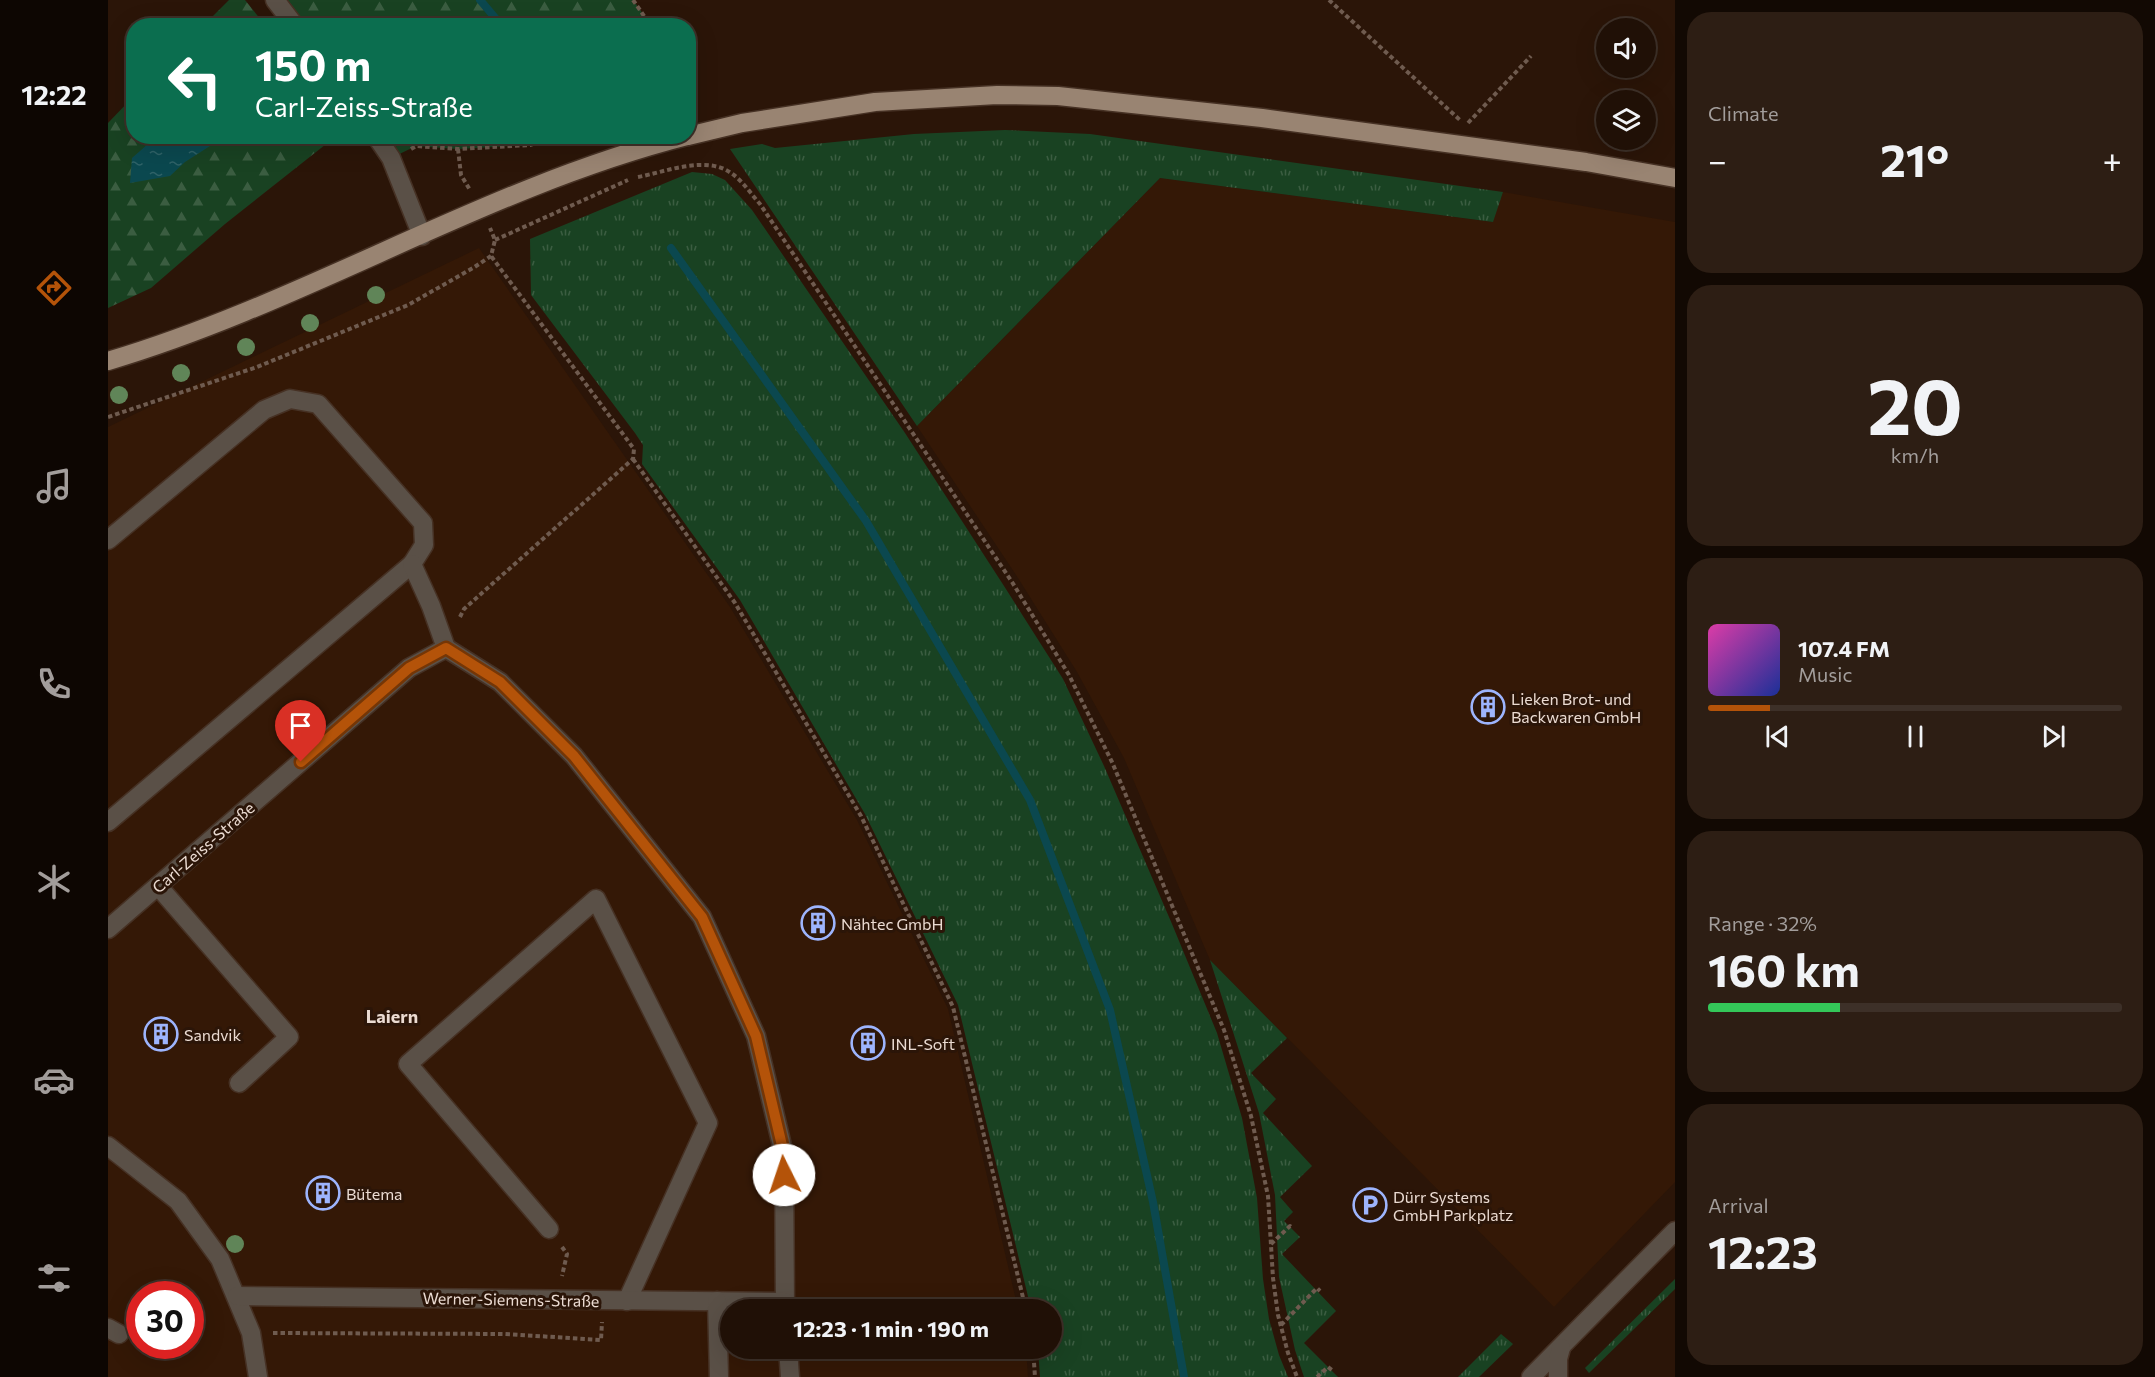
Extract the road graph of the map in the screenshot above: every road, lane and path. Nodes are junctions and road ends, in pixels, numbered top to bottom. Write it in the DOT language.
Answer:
graph roads {
  1 [pos="275,0"];
  2 [pos="633,0"];
  3 [pos="1329,0"];
  4 [pos="289,18"];
  5 [pos="645,18"];
  6 [pos="1531,56"];
  7 [pos="696,134"];
  8 [pos="381,144"];
  9 [pos="533,144"];
  10 [pos="655,144"];
  11 [pos="391,158"];
  12 [pos="1675,178"];
  13 [pos="422,236"];
  14 [pos="491,256"];
  15 [pos="108,362"];
  16 [pos="108,417"];
  17 [pos="633,459"];
  18 [pos="108,540"];
  19 [pos="412,564"];
  20 [pos="446,648"];
  21 [pos="108,822"];
  22 [pos="158,886"];
  23 [pos="108,929"];
  24 [pos="239,1083"];
  25 [pos="108,1146"];
  26 [pos="1291,1227"];
  27 [pos="549,1229"];
  28 [pos="1675,1231"];
  29 [pos="1271,1244"];
  30 [pos="1320,1291"];
  31 [pos="237,1296"];
  32 [pos="785,1299"];
  33 [pos="1023,1299"];
  34 [pos="557,1300"];
  35 [pos="604,1300"];
  36 [pos="627,1301"];
  37 [pos="717,1301"];
  38 [pos="720,1301"];
  39 [pos="1281,1325"];
  40 [pos="276,1334"];
  41 [pos="1561,1348"];
  42 [pos="789,1359"];
  43 [pos="1034,1359"];
  44 [pos="1332,1370"];
  45 [pos="258,1377"];
  46 [pos="719,1377"];
  47 [pos="790,1377"];
  48 [pos="1035,1377"];
  49 [pos="1297,1377"];
  50 [pos="1317,1377"];
  51 [pos="1531,1377"];
  52 [pos="1558,1377"];
  1 -- 4 [label="street"];
  2 -- 5 [label="path"];
  3 -- 6 [label="path"];
  7 -- 12 [label="main road"];
  8 -- 11 [label="street"];
  9 -- 11 [label="path"];
  10 -- 13 [label="main road"];
  11 -- 13 [label="street"];
  13 -- 15 [label="main road"];
  14 -- 16 [label="path"];
  14 -- 17 [label="path"];
  14 -- 29 [label="path"];
  17 -- 20 [label="path"];
  17 -- 33 [label="path"];
  18 -- 19 [label="street"];
  19 -- 20 [label="street"];
  19 -- 21 [label="street"];
  20 -- 22 [label="street, Carl-Zeiss-Straße"];
  20 -- 32 [label="street"];
  22 -- 23 [label="street, Carl-Zeiss-Straße"];
  22 -- 24 [label="street"];
  25 -- 31 [label="street"];
  26 -- 29 [label="path"];
  27 -- 34 [label="path"];
  27 -- 36 [label="street"];
  28 -- 41 [label="street"];
  29 -- 39 [label="path"];
  30 -- 39 [label="path"];
  31 -- 34 [label="street, Werner-Siemens-Straße"];
  31 -- 45 [label="street"];
  34 -- 35 [label="street, Werner-Siemens-Straße"];
  35 -- 36 [label="street, Werner-Siemens-Straße"];
  35 -- 40 [label="path"];
  36 -- 37 [label="street, Werner-Siemens-Straße"];
  37 -- 38 [label="street, Werner-Siemens-Straße"];
  37 -- 46 [label="street"];
  39 -- 49 [label="path"];
  41 -- 51 [label="street"];
  41 -- 52 [label="street"];
  42 -- 47 [label="street"];
  43 -- 48 [label="path"];
  44 -- 50 [label="path"];
}
